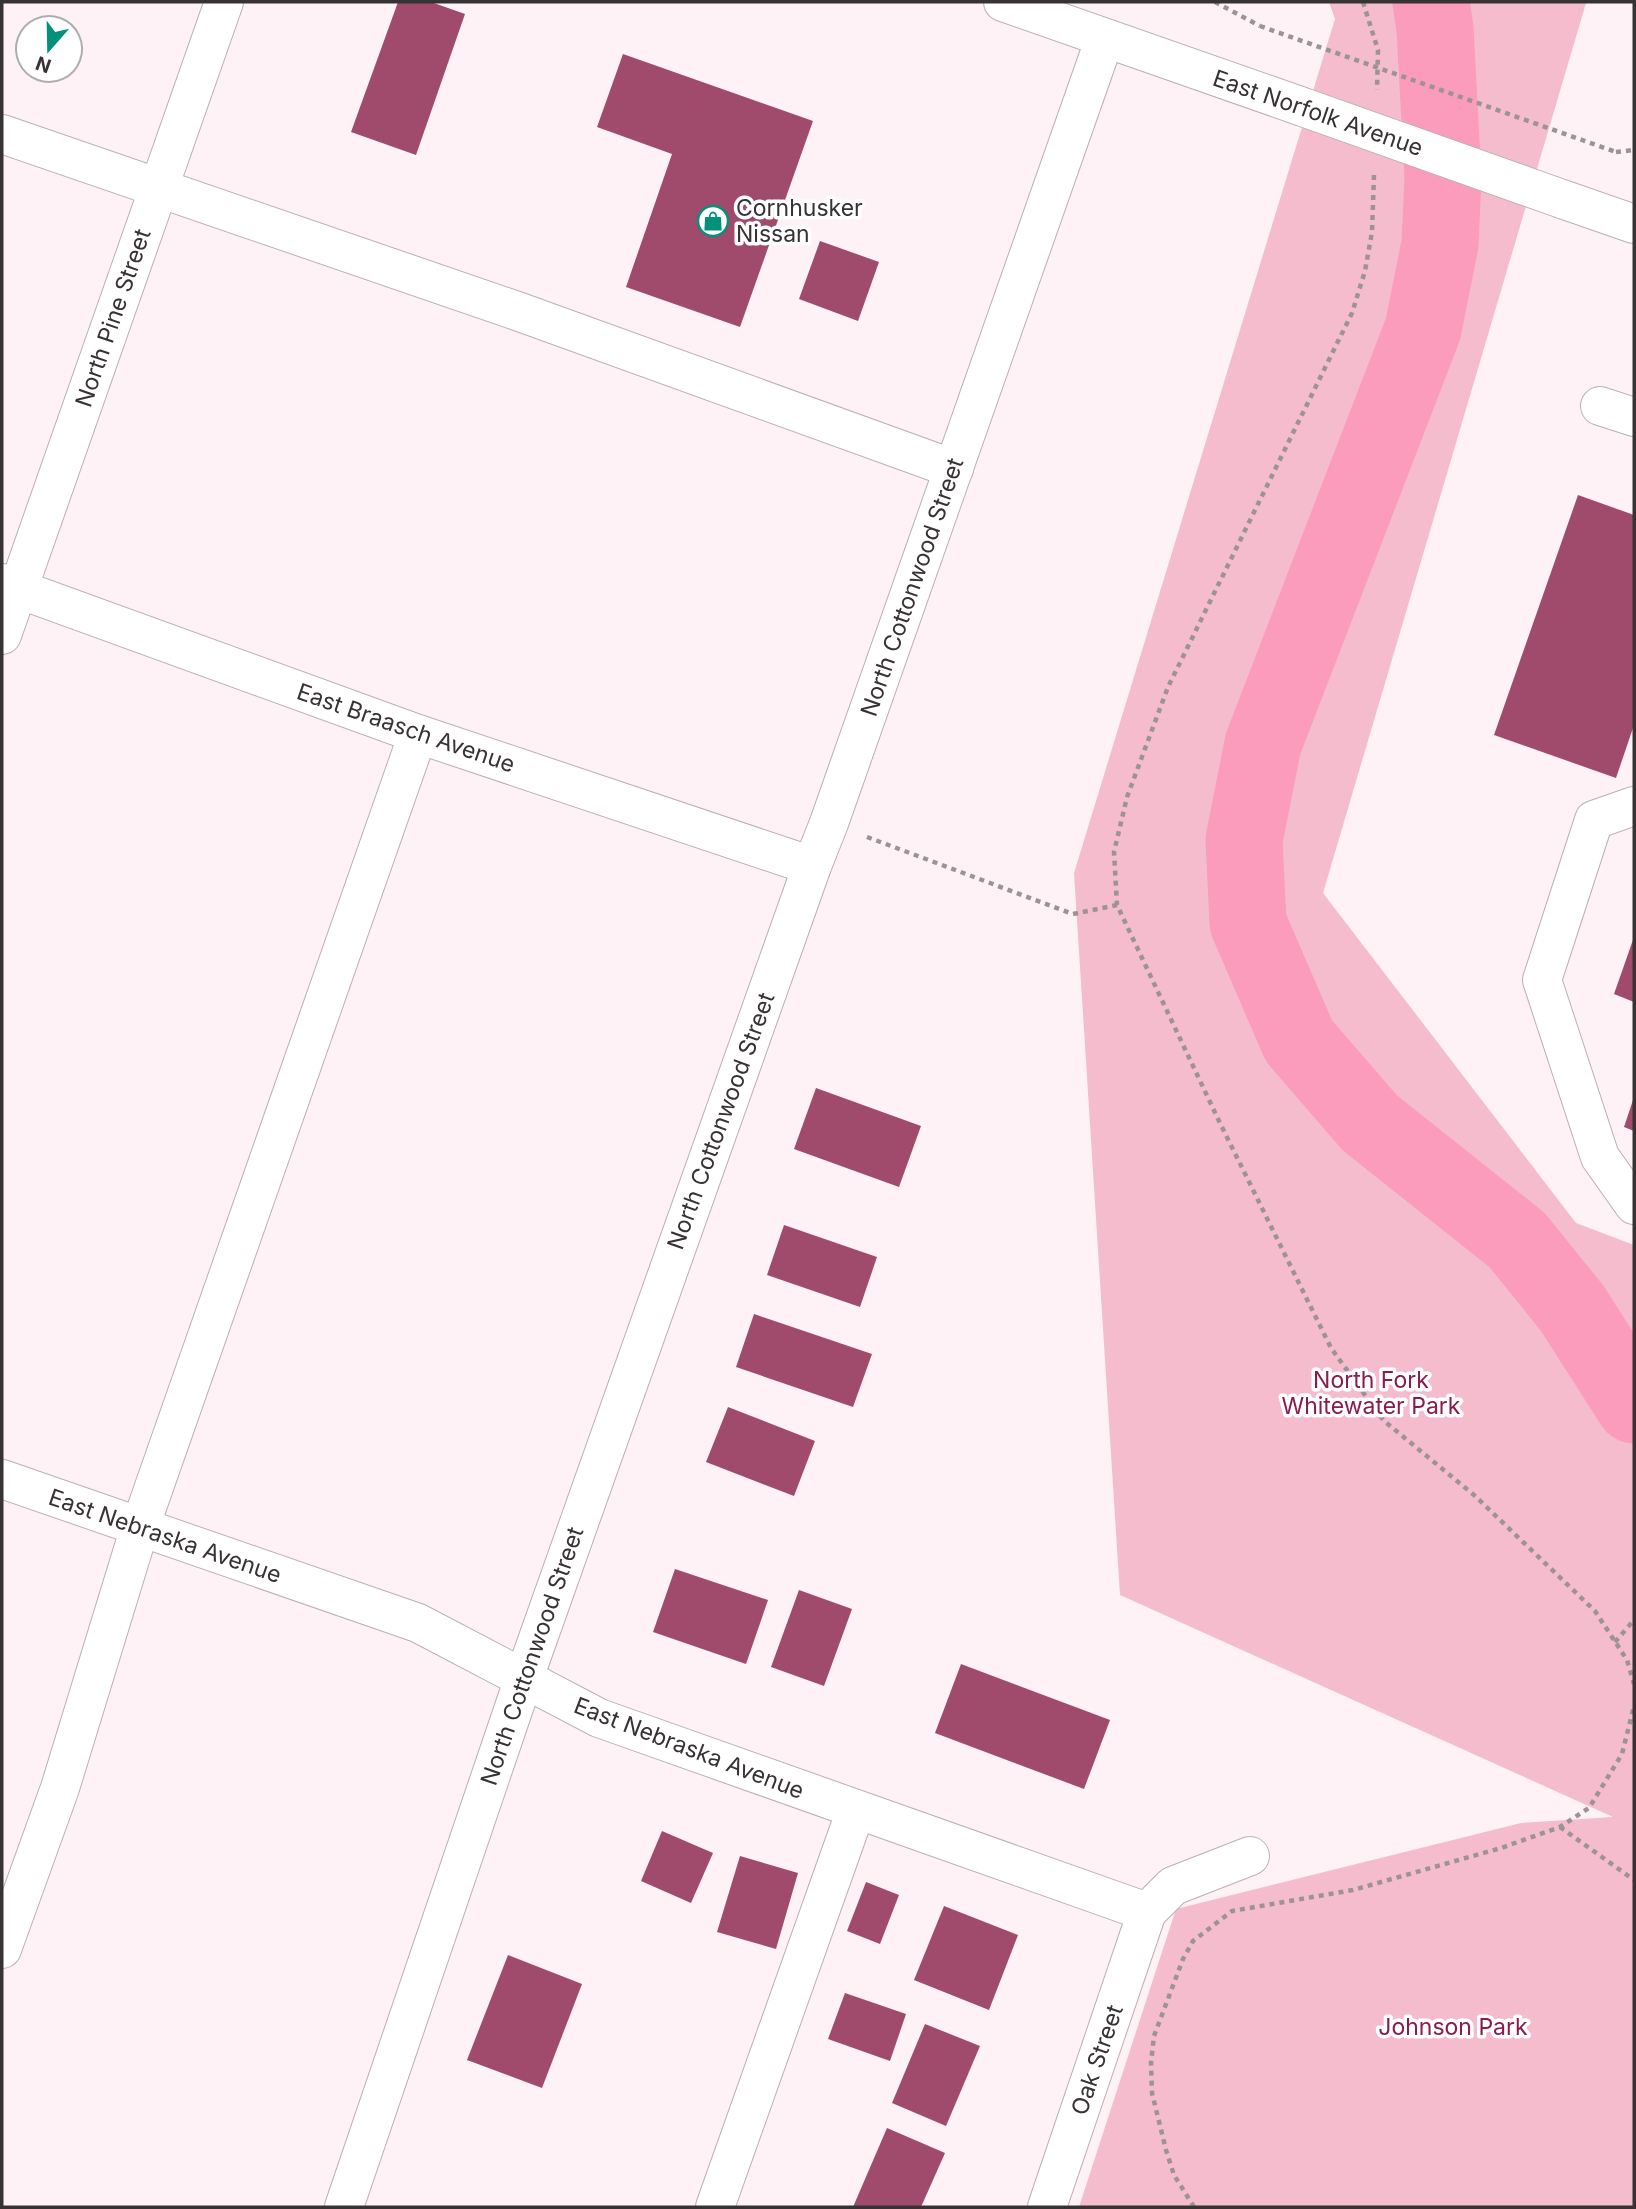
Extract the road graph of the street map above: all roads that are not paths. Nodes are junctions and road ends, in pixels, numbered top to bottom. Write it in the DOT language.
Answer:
graph roads {
  1 [pos="224,2"];
  2 [pos="1003,2"];
  3 [pos="1071,13"];
  4 [pos="1105,38"];
  5 [pos="2,134"];
  6 [pos="158,188"];
  7 [pos="1634,224"];
  8 [pos="954,469"];
  9 [pos="10,586"];
  10 [pos="2,635"];
  11 [pos="418,734"];
  12 [pos="1634,806"];
  13 [pos="812,866"];
  14 [pos="1634,1205"];
  15 [pos="2,1479"];
  16 [pos="140,1527"];
  17 [pos="524,1678"];
  18 [pos="856,1810"];
  19 [pos="1250,1856"];
  20 [pos="1147,1912"];
  21 [pos="2,1949"];
  22 [pos="344,2207"];
  23 [pos="715,2207"];
  24 [pos="1047,2207"];
  1 -- 6 [label="street, North Pine Street"];
  2 -- 3 [label="street, East Norfolk Avenue"];
  3 -- 4 [label="street, East Norfolk Avenue"];
  4 -- 7 [label="street, East Norfolk Avenue, bridge"];
  4 -- 8 [label="street, North Cottonwood Street"];
  5 -- 6 [label="street"];
  6 -- 8 [label="street"];
  6 -- 9 [label="street, North Pine Street"];
  8 -- 13 [label="street, North Cottonwood Street"];
  9 -- 10 [label="street, North Pine Street"];
  9 -- 11 [label="street, East Braasch Avenue"];
  11 -- 13 [label="street, East Braasch Avenue"];
  11 -- 16 [label="street"];
  12 -- 14 [label="street"];
  13 -- 17 [label="street, North Cottonwood Street"];
  15 -- 16 [label="street, East Nebraska Avenue"];
  16 -- 17 [label="street, East Nebraska Avenue"];
  16 -- 21 [label="street"];
  17 -- 18 [label="street, East Nebraska Avenue"];
  17 -- 22 [label="street, North Cottonwood Street"];
  18 -- 20 [label="street, East Nebraska Avenue"];
  18 -- 23 [label="street"];
  19 -- 20 [label="street"];
  20 -- 24 [label="street, Oak Street"];
}
